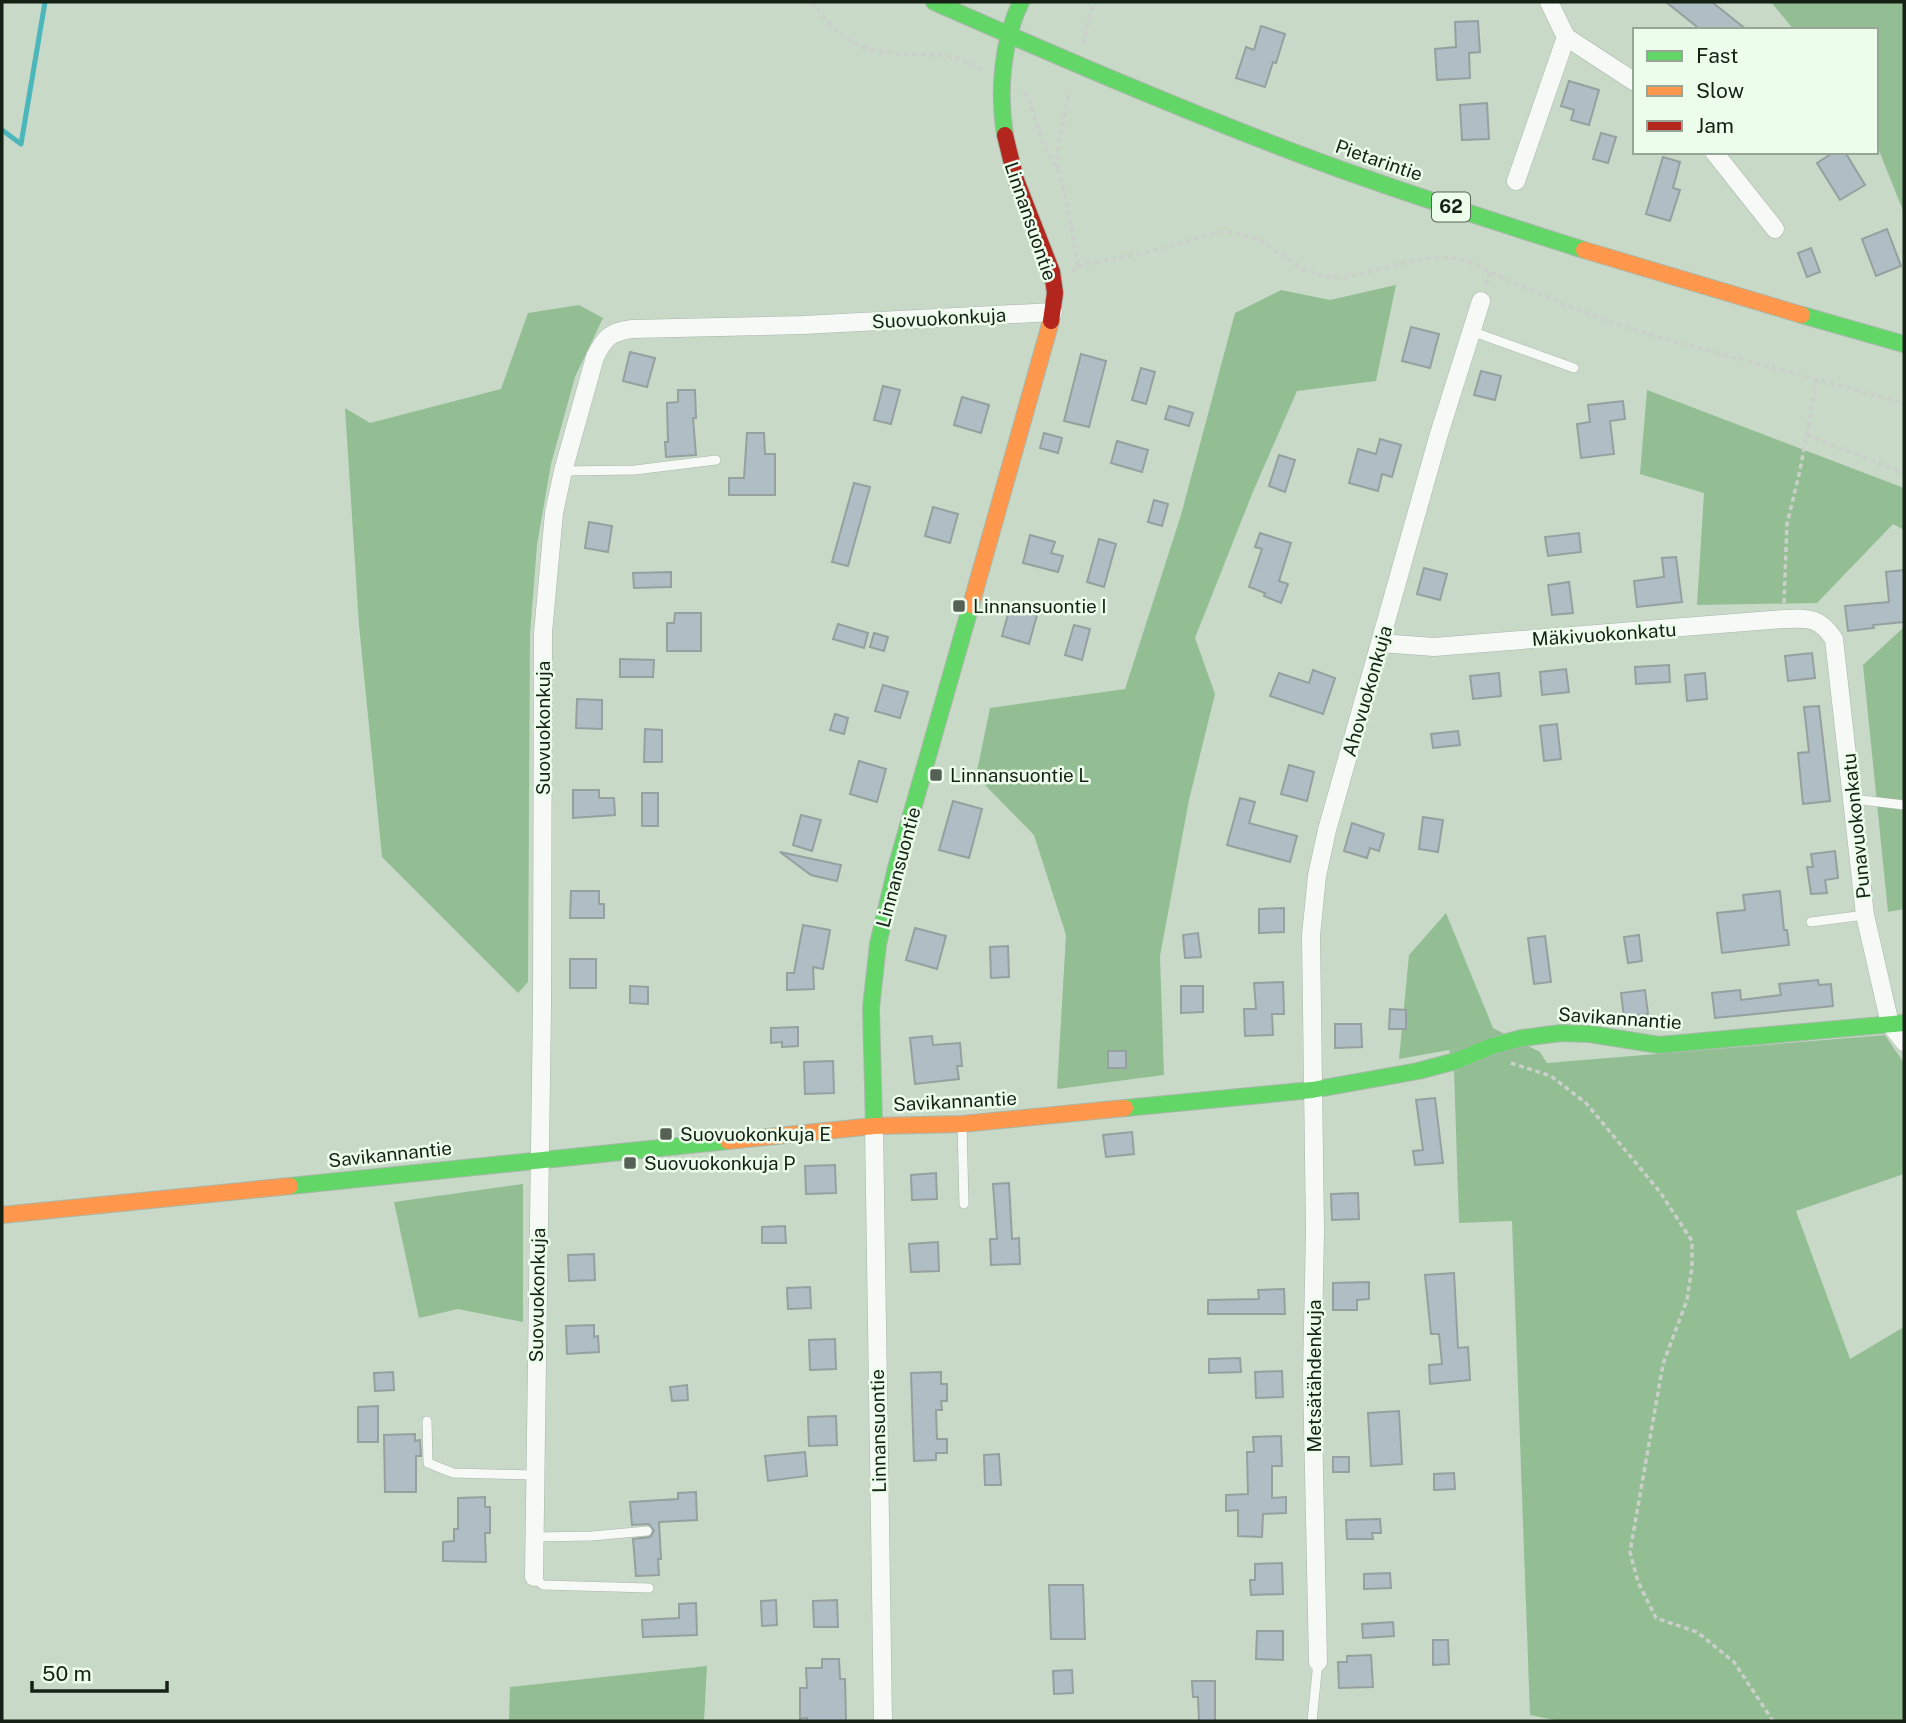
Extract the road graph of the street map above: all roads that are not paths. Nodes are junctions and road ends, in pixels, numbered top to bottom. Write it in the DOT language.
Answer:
graph roads {
  1 [pos="934,2"];
  2 [pos="1021,2"];
  3 [pos="1549,2"];
  4 [pos="1010,35"];
  5 [pos="1566,37"];
  6 [pos="1633,81"];
  7 [pos="1716,154"];
  8 [pos="1516,181"];
  9 [pos="1775,229"];
  10 [pos="1480,301"];
  11 [pos="1052,312"];
  12 [pos="1471,331"];
  13 [pos="1904,344"];
  14 [pos="1574,368"];
  15 [pos="716,460"];
  16 [pos="563,471"];
  17 [pos="1826,627"];
  18 [pos="1380,643"];
  19 [pos="1853,799"];
  20 [pos="1904,805"];
  21 [pos="1866,915"];
  22 [pos="1811,922"];
  23 [pos="1897,1024"];
  24 [pos="1904,1042"];
  25 [pos="1312,1090"];
  26 [pos="962,1124"];
  27 [pos="874,1126"];
  28 [pos="540,1160"];
  29 [pos="964,1204"];
  30 [pos="2,1215"];
  31 [pos="427,1421"];
  32 [pos="534,1475"];
  33 [pos="647,1531"];
  34 [pos="534,1536"];
  35 [pos="534,1577"];
  36 [pos="649,1588"];
  37 [pos="1318,1662"];
  38 [pos="883,1721"];
  39 [pos="1312,1721"];
  1 -- 4 [label="street, Pietarintie / 62"];
  2 -- 4 [label="street, Linnansuontie"];
  3 -- 5 [label="street"];
  4 -- 11 [label="street, Linnansuontie"];
  4 -- 13 [label="street, Pietarintie / 62"];
  5 -- 6 [label="street"];
  5 -- 8 [label="street"];
  7 -- 9 [label="street"];
  10 -- 12 [label="street, Ahovuokonkuja"];
  11 -- 16 [label="street, Suovuokonkuja"];
  11 -- 27 [label="street, Linnansuontie"];
  12 -- 14 [label="lane"];
  12 -- 18 [label="street, Ahovuokonkuja"];
  15 -- 16 [label="lane"];
  16 -- 28 [label="street, Suovuokonkuja"];
  17 -- 18 [label="street, Mäkivuokonkatu"];
  17 -- 19 [label="street, Punavuokonkatu"];
  18 -- 25 [label="street, Ahovuokonkuja"];
  19 -- 20 [label="lane"];
  19 -- 21 [label="street, Punavuokonkatu"];
  21 -- 22 [label="lane"];
  21 -- 23 [label="street, Punavuokonkatu"];
  23 -- 24 [label="street"];
  23 -- 25 [label="street, Savikannantie"];
  25 -- 26 [label="street, Savikannantie"];
  25 -- 37 [label="street, Metsätähdenkuja"];
  26 -- 27 [label="street, Savikannantie"];
  26 -- 29 [label="lane"];
  27 -- 28 [label="street, Savikannantie"];
  27 -- 38 [label="street, Linnansuontie"];
  28 -- 30 [label="street, Savikannantie"];
  28 -- 32 [label="street, Suovuokonkuja"];
  31 -- 32 [label="lane"];
  32 -- 34 [label="street, Suovuokonkuja"];
  33 -- 34 [label="lane"];
  34 -- 35 [label="street, Suovuokonkuja"];
  35 -- 36 [label="lane"];
  37 -- 39 [label="lane"];
}
